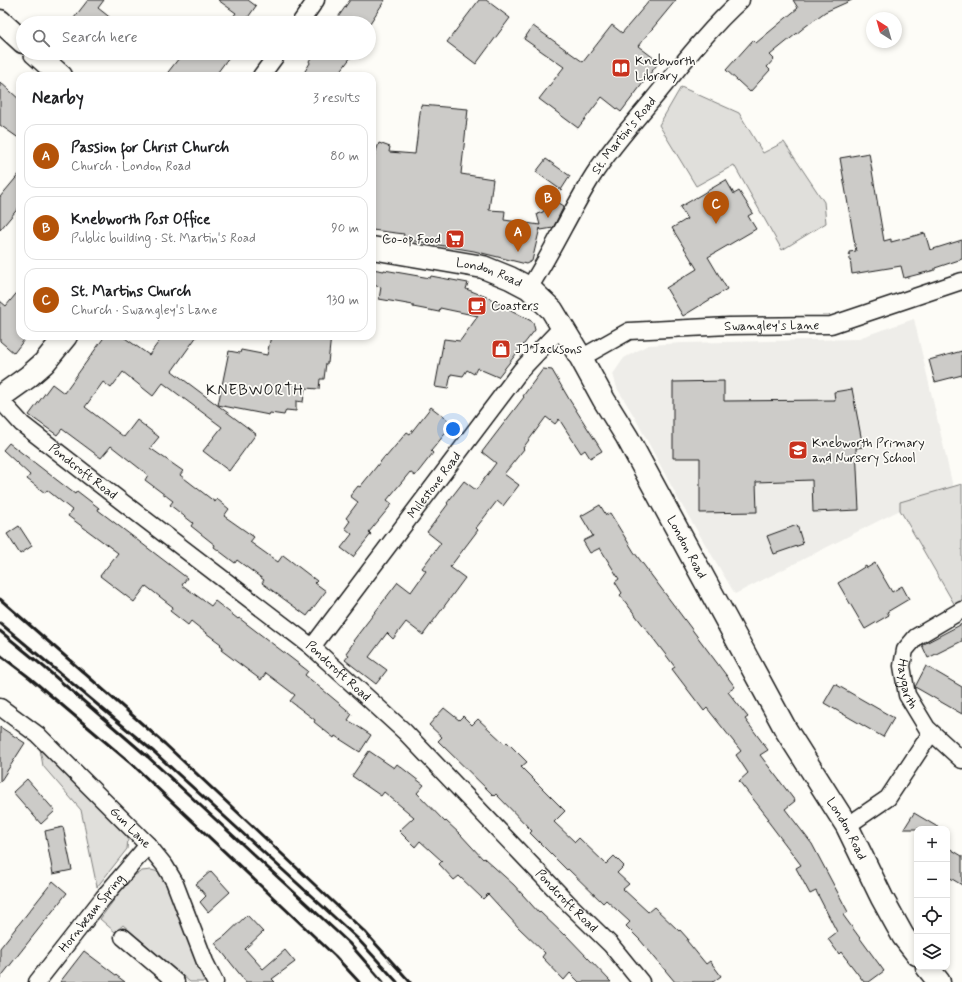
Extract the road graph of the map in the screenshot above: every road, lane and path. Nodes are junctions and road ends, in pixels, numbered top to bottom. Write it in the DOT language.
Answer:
graph roads {
  1 [pos="316,0"];
  2 [pos="741,0"];
  3 [pos="305,16"];
  4 [pos="0,21"];
  5 [pos="16,36"];
  6 [pos="43,60"];
  7 [pos="273,60"];
  8 [pos="56,72"];
  9 [pos="264,72"];
  10 [pos="376,249"];
  11 [pos="962,281"];
  12 [pos="529,288"];
  13 [pos="562,327"];
  14 [pos="63,340"];
  15 [pos="580,358"];
  16 [pos="0,397"];
  17 [pos="0,400"];
  18 [pos="962,610"];
  19 [pos="312,648"];
  20 [pos="0,707"];
  21 [pos="931,733"];
  22 [pos="962,760"];
  23 [pos="847,826"];
  24 [pos="148,844"];
  25 [pos="123,937"];
  26 [pos="914,950"];
  27 [pos="929,970"];
  28 [pos="37,982"];
  29 [pos="176,982"];
  30 [pos="215,982"];
  31 [pos="641,982"];
  32 [pos="939,982"];
  1 -- 3 [label="street"];
  2 -- 12 [label="street, St. Martin's Road"];
  4 -- 5 [label="main road"];
  6 -- 8 [label="main road"];
  7 -- 9 [label="street"];
  10 -- 12 [label="main road, London Road"];
  11 -- 15 [label="street, Swangley's Lane"];
  12 -- 13 [label="main road, London Road"];
  13 -- 15 [label="main road, London Road"];
  13 -- 19 [label="street, Milestone Road"];
  14 -- 16 [label="main road"];
  15 -- 23 [label="main road, London Road"];
  17 -- 19 [label="street, Pondcroft Road"];
  18 -- 21 [label="street, Haygarth"];
  19 -- 31 [label="street, Pondcroft Road"];
  20 -- 24 [label="street, Gun Lane"];
  21 -- 22 [label="street, Haygarth"];
  21 -- 23 [label="street"];
  23 -- 26 [label="main road, London Road"];
  24 -- 28 [label="street, Hornbeam Spring"];
  24 -- 30 [label="street, Gun Lane"];
  25 -- 29 [label="street"];
  27 -- 32 [label="main road"];
}
